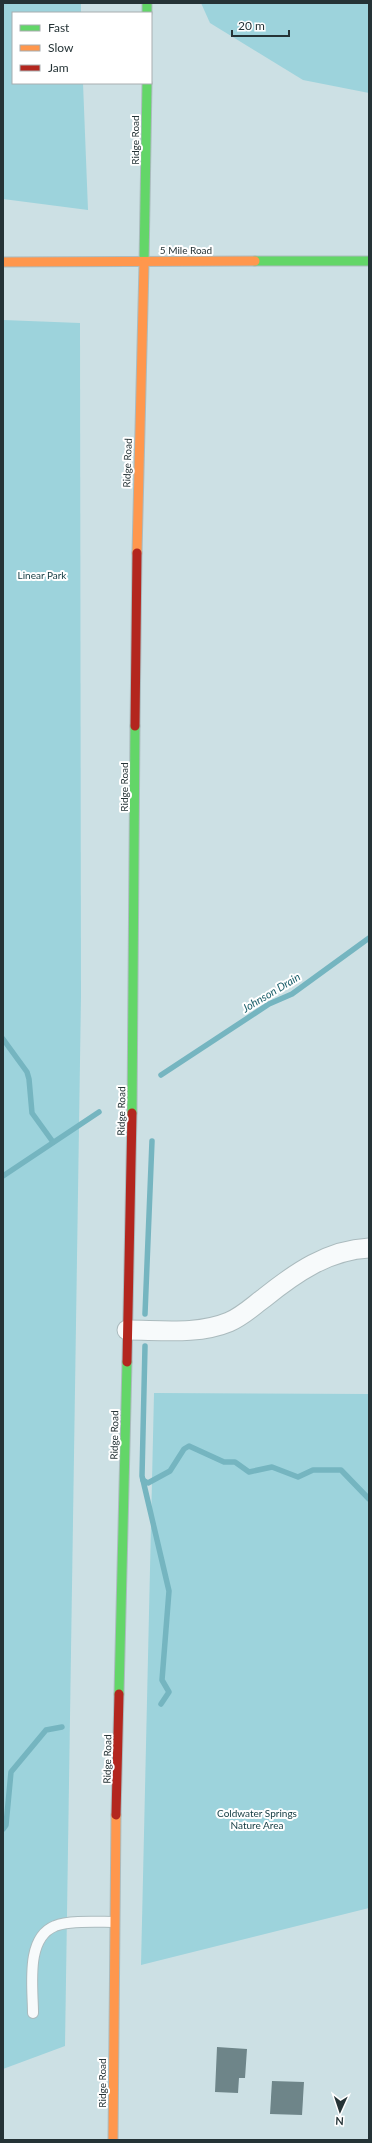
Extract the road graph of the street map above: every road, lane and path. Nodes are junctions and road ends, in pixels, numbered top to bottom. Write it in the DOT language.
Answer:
graph roads {
  1 [pos="147,84"];
  2 [pos="144,261"];
  3 [pos="369,261"];
  4 [pos="3,262"];
  5 [pos="369,1248"];
  6 [pos="127,1330"];
  7 [pos="114,1922"];
  8 [pos="33,2013"];
  9 [pos="113,2140"];
  1 -- 2 [label="street, Ridge Road"];
  2 -- 3 [label="street, 5 Mile Road"];
  2 -- 4 [label="street, 5 Mile Road"];
  2 -- 6 [label="street, Ridge Road"];
  5 -- 6 [label="street"];
  6 -- 7 [label="street, Ridge Road"];
  7 -- 8 [label="lane"];
  7 -- 9 [label="street, Ridge Road"];
}
